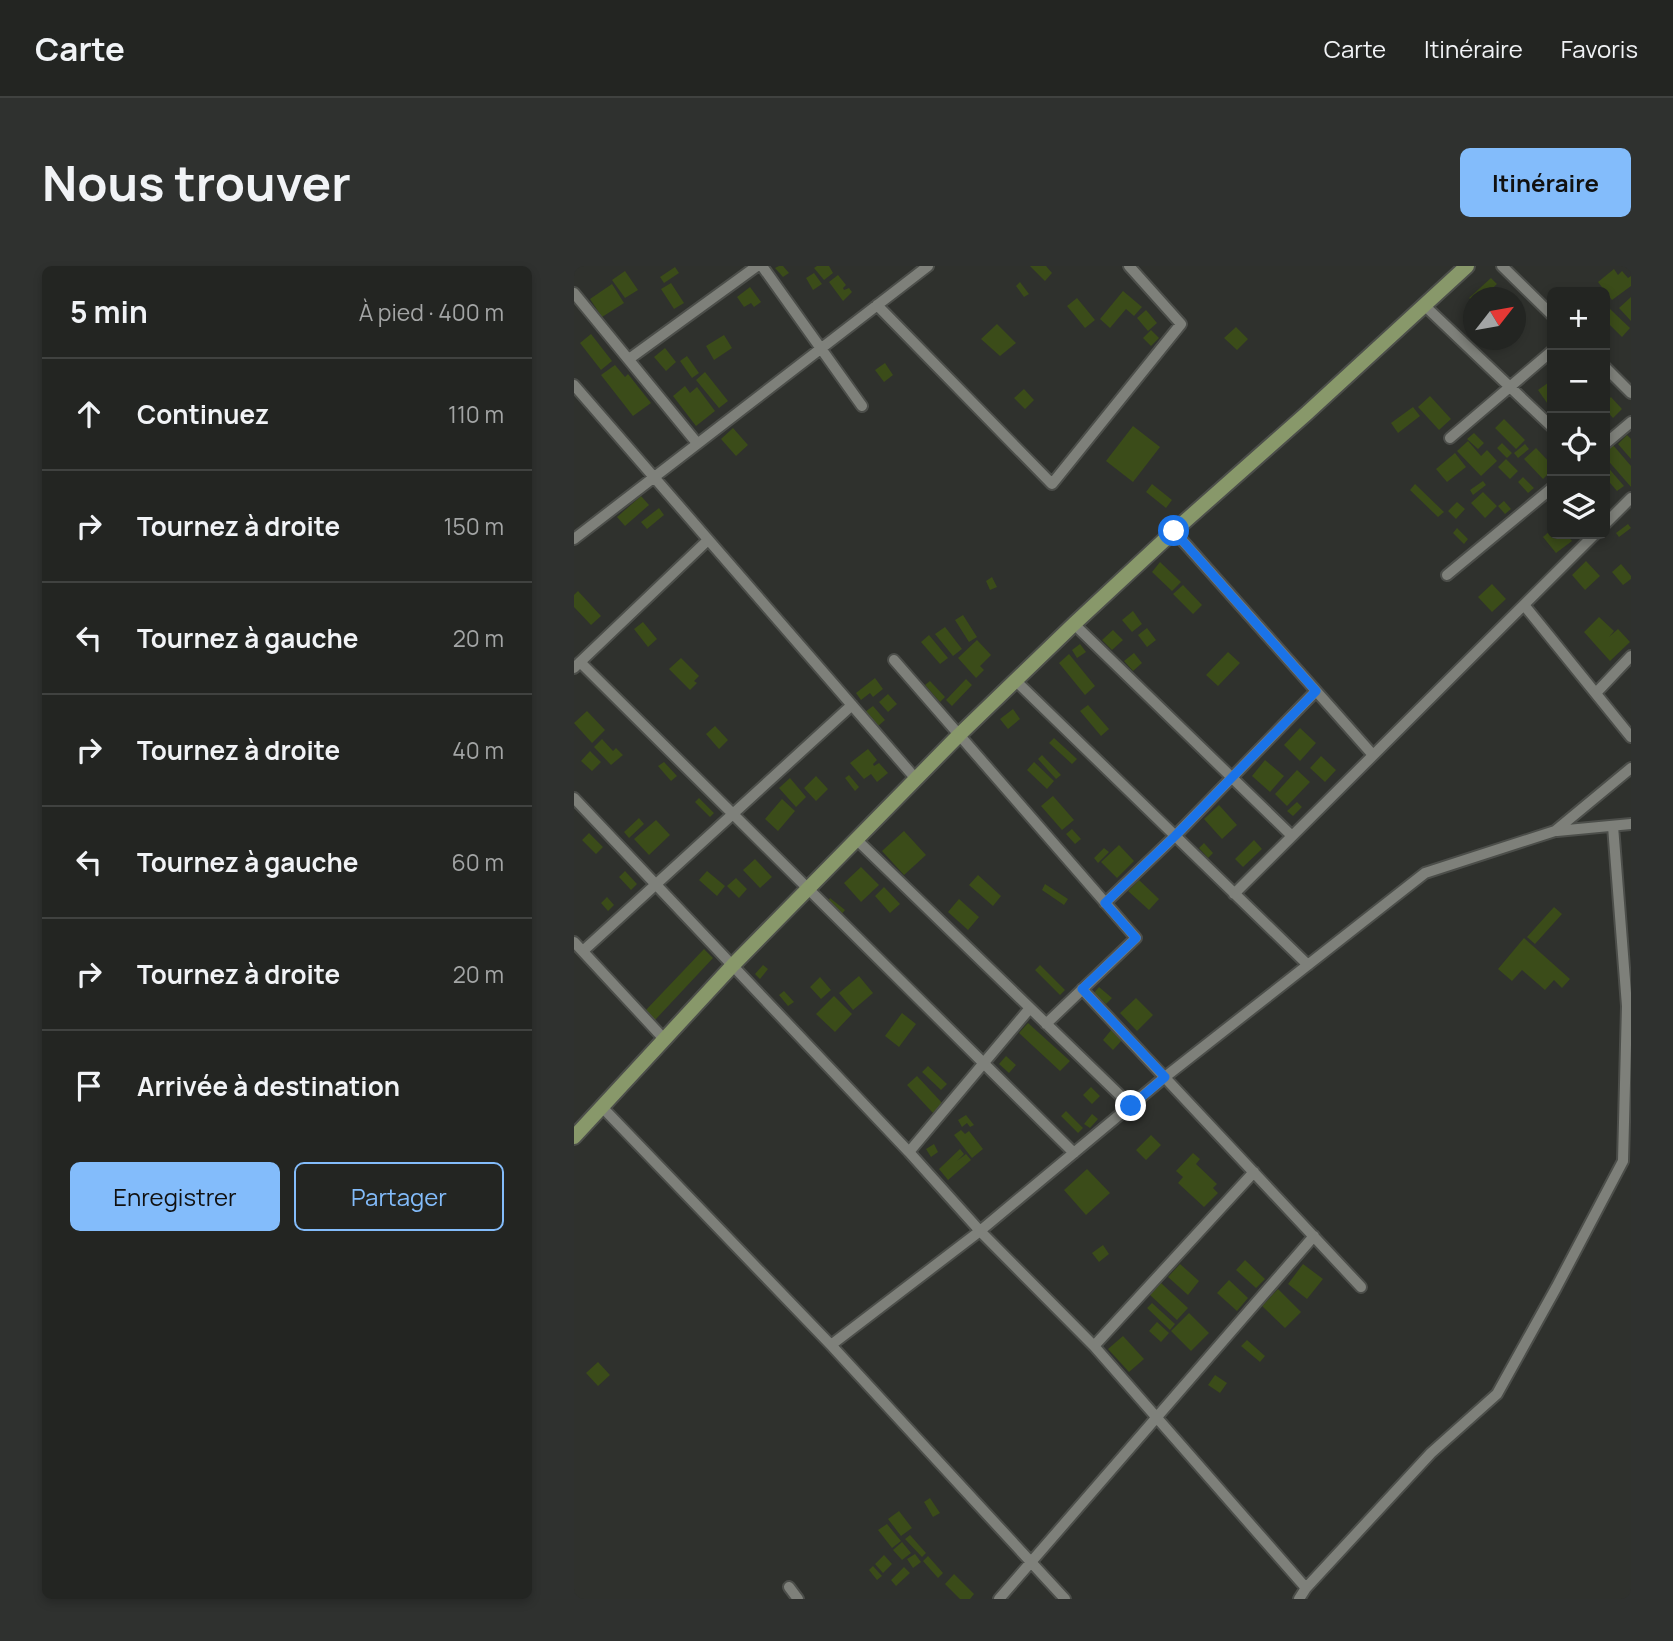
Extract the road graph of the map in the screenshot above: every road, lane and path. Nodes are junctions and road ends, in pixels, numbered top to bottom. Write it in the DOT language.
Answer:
graph roads {
  1 [pos="760,266"];
  2 [pos="928,266"];
  3 [pos="1129,266"];
  4 [pos="1467,266"];
  5 [pos="1503,266"];
  6 [pos="574,293"];
  7 [pos="877,304"];
  8 [pos="1424,305"];
  9 [pos="1547,310"];
  10 [pos="820,348"];
  11 [pos="1547,355"];
  12 [pos="629,359"];
  13 [pos="1610,372"];
  14 [pos="574,385"];
  15 [pos="1510,387"];
  16 [pos="1631,393"];
  17 [pos="862,406"];
  18 [pos="1631,422"];
  19 [pos="1547,423"];
  20 [pos="1450,438"];
  21 [pos="1610,440"];
  22 [pos="697,443"];
  23 [pos="653,477"];
  24 [pos="1547,492"];
  25 [pos="1631,498"];
  26 [pos="1610,519"];
  27 [pos="1174,531"];
  28 [pos="574,539"];
  29 [pos="1590,539"];
  30 [pos="708,540"];
  31 [pos="1447,575"];
  32 [pos="1524,605"];
  33 [pos="1074,624"];
  34 [pos="1631,656"];
  35 [pos="894,660"];
  36 [pos="577,665"];
  37 [pos="1015,680"];
  38 [pos="1316,691"];
  39 [pos="1596,693"];
  40 [pos="852,705"];
  41 [pos="959,734"];
  42 [pos="1631,737"];
  43 [pos="1373,755"];
  44 [pos="1631,768"];
  45 [pos="1233,777"];
  46 [pos="916,779"];
  47 [pos="574,798"];
  48 [pos="733,814"];
  49 [pos="1631,824"];
  50 [pos="1613,826"];
  51 [pos="1555,831"];
  52 [pos="1175,836"];
  53 [pos="1292,836"];
  54 [pos="856,839"];
  55 [pos="656,884"];
  56 [pos="808,889"];
  57 [pos="1234,894"];
  58 [pos="1105,903"];
  59 [pos="574,942"];
  60 [pos="583,951"];
  61 [pos="733,965"];
  62 [pos="1308,965"];
  63 [pos="1082,989"];
  64 [pos="1030,1008"];
  65 [pos="1046,1024"];
  66 [pos="665,1040"];
  67 [pos="984,1063"];
  68 [pos="1165,1077"];
  69 [pos="1131,1106"];
  70 [pos="602,1107"];
  71 [pos="574,1137"];
  72 [pos="909,1152"];
  73 [pos="1074,1153"];
  74 [pos="1254,1172"];
  75 [pos="980,1231"];
  76 [pos="1314,1236"];
  77 [pos="1361,1287"];
  78 [pos="831,1345"];
  79 [pos="1094,1346"];
  80 [pos="1156,1418"];
  81 [pos="1031,1562"];
  82 [pos="789,1587"];
  83 [pos="1306,1588"];
  84 [pos="798,1599"];
  85 [pos="999,1599"];
  86 [pos="1065,1599"];
  87 [pos="1299,1599"];
  1 -- 10 [label="street"];
  1 -- 12 [label="street"];
  2 -- 7 [label="street"];
  3 -- 7 [label="street"];
  4 -- 8 [label="main road"];
  5 -- 9 [label="street"];
  6 -- 12 [label="street"];
  7 -- 10 [label="street"];
  8 -- 15 [label="street"];
  8 -- 27 [label="main road"];
  10 -- 17 [label="street"];
  10 -- 22 [label="street"];
  11 -- 15 [label="street"];
  12 -- 22 [label="street"];
  13 -- 16 [label="street"];
  14 -- 23 [label="street"];
  15 -- 19 [label="street"];
  15 -- 20 [label="street"];
  18 -- 21 [label="street"];
  22 -- 23 [label="street"];
  23 -- 28 [label="street"];
  23 -- 30 [label="street"];
  24 -- 31 [label="street"];
  25 -- 26 [label="street"];
  27 -- 33 [label="main road"];
  27 -- 38 [label="street"];
  29 -- 32 [label="street"];
  30 -- 36 [label="street"];
  30 -- 40 [label="street"];
  32 -- 39 [label="street"];
  32 -- 43 [label="street"];
  33 -- 37 [label="main road"];
  33 -- 45 [label="street"];
  34 -- 39 [label="street"];
  35 -- 41 [label="street"];
  36 -- 48 [label="street"];
  37 -- 41 [label="main road"];
  37 -- 52 [label="street"];
  38 -- 43 [label="street"];
  38 -- 45 [label="street"];
  39 -- 42 [label="street"];
  40 -- 46 [label="street"];
  40 -- 48 [label="street"];
  41 -- 46 [label="main road"];
  41 -- 58 [label="street"];
  43 -- 53 [label="street"];
  44 -- 51 [label="street"];
  45 -- 52 [label="street"];
  45 -- 53 [label="street"];
  46 -- 54 [label="main road"];
  47 -- 55 [label="street"];
  48 -- 55 [label="street"];
  48 -- 56 [label="street"];
  49 -- 50 [label="street"];
  50 -- 51 [label="street"];
  50 -- 83 [label="street"];
  51 -- 62 [label="street"];
  52 -- 57 [label="street"];
  52 -- 58 [label="street"];
  53 -- 57 [label="street"];
  54 -- 56 [label="main road"];
  54 -- 64 [label="street"];
  55 -- 60 [label="street"];
  55 -- 61 [label="street"];
  56 -- 61 [label="main road"];
  56 -- 67 [label="street"];
  57 -- 62 [label="street"];
  58 -- 63 [label="street"];
  59 -- 60 [label="street"];
  60 -- 66 [label="street"];
  61 -- 66 [label="main road"];
  61 -- 72 [label="street"];
  62 -- 68 [label="street"];
  63 -- 65 [label="street"];
  63 -- 68 [label="street"];
  64 -- 65 [label="street"];
  64 -- 67 [label="street"];
  65 -- 69 [label="street"];
  66 -- 70 [label="main road"];
  67 -- 72 [label="street"];
  67 -- 73 [label="street"];
  68 -- 69 [label="street"];
  68 -- 74 [label="street"];
  69 -- 73 [label="street"];
  70 -- 71 [label="main road"];
  70 -- 78 [label="street"];
  72 -- 75 [label="street"];
  73 -- 75 [label="street"];
  74 -- 76 [label="street"];
  74 -- 79 [label="street"];
  75 -- 78 [label="street"];
  75 -- 79 [label="street"];
  76 -- 77 [label="street"];
  76 -- 80 [label="street"];
  78 -- 81 [label="street"];
  79 -- 80 [label="street"];
  80 -- 81 [label="street"];
  80 -- 83 [label="street"];
  81 -- 85 [label="street"];
  81 -- 86 [label="street"];
  82 -- 84 [label="street"];
  83 -- 87 [label="street"];
}
